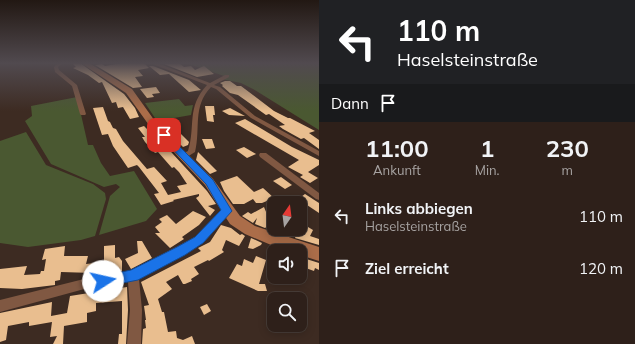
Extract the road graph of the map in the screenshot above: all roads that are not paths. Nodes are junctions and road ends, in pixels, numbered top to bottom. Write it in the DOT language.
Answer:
graph roads {
  1 [pos="66,79"];
  2 [pos="110,79"];
  3 [pos="195,79"];
  4 [pos="222,79"];
  5 [pos="211,85"];
  6 [pos="83,114"];
  7 [pos="319,154"];
  8 [pos="184,155"];
  9 [pos="263,156"];
  10 [pos="319,197"];
  11 [pos="227,211"];
  12 [pos="319,254"];
  13 [pos="133,276"];
  14 [pos="0,306"];
  15 [pos="134,344"];
  1 -- 6 [label="street"];
  2 -- 8 [label="street"];
  3 -- 5 [label="street"];
  4 -- 5 [label="street"];
  5 -- 7 [label="street"];
  5 -- 8 [label="street"];
  8 -- 11 [label="street"];
  9 -- 10 [label="street"];
  11 -- 12 [label="street"];
  11 -- 13 [label="street"];
  13 -- 14 [label="street"];
  13 -- 15 [label="street"];
}
